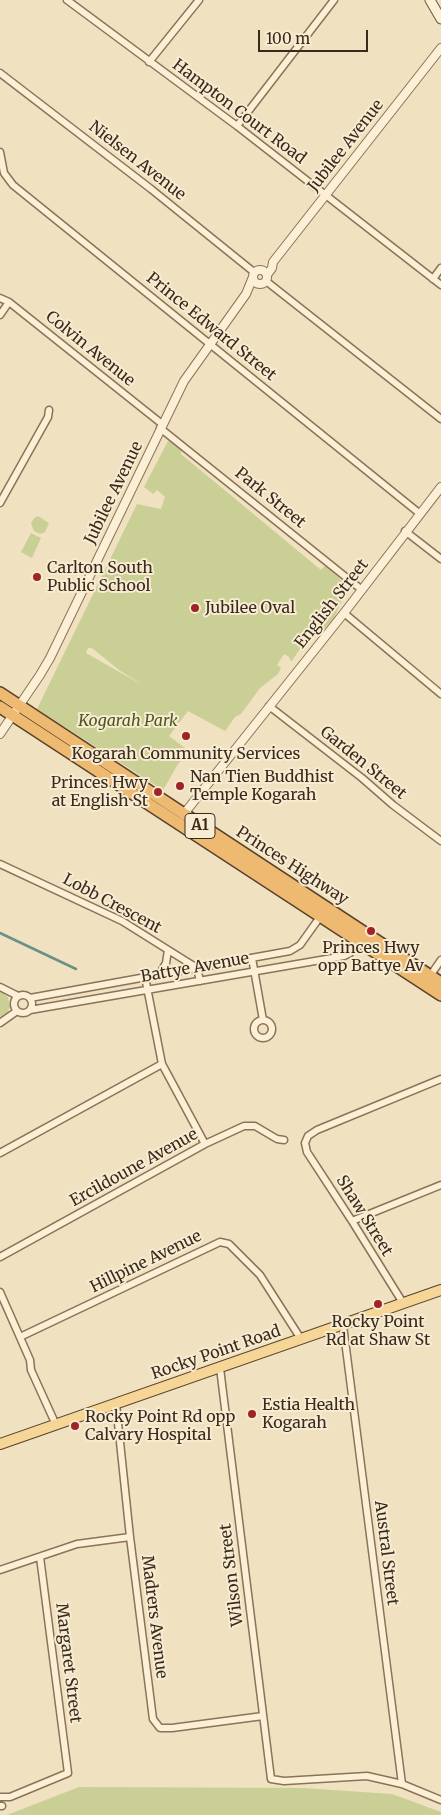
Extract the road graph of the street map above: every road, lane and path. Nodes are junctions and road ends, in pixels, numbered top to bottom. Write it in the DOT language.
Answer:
graph roads {
  1 [pos="68,0"];
  2 [pos="199,0"];
  3 [pos="334,0"];
  4 [pos="430,0"];
  5 [pos="441,19"];
  6 [pos="441,48"];
  7 [pos="149,62"];
  8 [pos="0,73"];
  9 [pos="237,126"];
  10 [pos="0,152"];
  11 [pos="326,195"];
  12 [pos="273,262"];
  13 [pos="441,268"];
  14 [pos="256,273"];
  15 [pos="433,278"];
  16 [pos="264,280"];
  17 [pos="441,285"];
  18 [pos="246,294"];
  19 [pos="0,298"];
  20 [pos="9,302"];
  21 [pos="0,316"];
  22 [pos="210,344"];
  23 [pos="49,410"];
  24 [pos="441,419"];
  25 [pos="161,426"];
  26 [pos="441,487"];
  27 [pos="0,503"];
  28 [pos="419,513"];
  29 [pos="406,531"];
  30 [pos="441,559"];
  31 [pos="362,590"];
  32 [pos="344,613"];
  33 [pos="0,693"];
  34 [pos="441,694"];
  35 [pos="269,706"];
  36 [pos="0,707"];
  37 [pos="16,711"];
  38 [pos="0,734"];
  39 [pos="183,815"];
  40 [pos="441,841"];
  41 [pos="0,864"];
  42 [pos="320,917"];
  43 [pos="358,940"];
  44 [pos="168,950"];
  45 [pos="252,958"];
  46 [pos="441,960"];
  47 [pos="198,968"];
  48 [pos="254,972"];
  49 [pos="159,975"];
  50 [pos="430,976"];
  51 [pos="146,977"];
  52 [pos="200,981"];
  53 [pos="441,983"];
  54 [pos="0,987"];
  55 [pos="89,987"];
  56 [pos="148,990"];
  57 [pos="441,995"];
  58 [pos="18,996"];
  59 [pos="30,998"];
  60 [pos="91,1000"];
  61 [pos="30,1010"];
  62 [pos="17,1012"];
  63 [pos="263,1020"];
  64 [pos="0,1023"];
  65 [pos="162,1064"];
  66 [pos="441,1079"];
  67 [pos="284,1140"];
  68 [pos="205,1144"];
  69 [pos="0,1153"];
  70 [pos="441,1185"];
  71 [pos="352,1221"];
  72 [pos="0,1257"];
  73 [pos="441,1291"];
  74 [pos="0,1292"];
  75 [pos="403,1303"];
  76 [pos="343,1325"];
  77 [pos="20,1337"];
  78 [pos="301,1339"];
  79 [pos="220,1368"];
  80 [pos="116,1404"];
  81 [pos="56,1426"];
  82 [pos="0,1444"];
  83 [pos="130,1537"];
  84 [pos="40,1556"];
  85 [pos="0,1570"];
  86 [pos="263,1716"];
  87 [pos="402,1784"];
  88 [pos="0,1797"];
  89 [pos="441,1800"];
  1 -- 7 [label="street, Hampton Court Road"];
  2 -- 7 [label="street"];
  3 -- 9 [label="street"];
  4 -- 5 [label="main road"];
  6 -- 11 [label="street, Jubilee Avenue"];
  7 -- 9 [label="street, Hampton Court Road"];
  8 -- 14 [label="street, Nielsen Avenue"];
  9 -- 11 [label="street, Hampton Court Road"];
  10 -- 22 [label="street, Prince Edward Street"];
  11 -- 12 [label="street, Jubilee Avenue"];
  11 -- 15 [label="street, Hampton Court Road"];
  12 -- 14 [label="street, Jubilee Avenue"];
  12 -- 16 [label="street, Jubilee Avenue"];
  13 -- 15 [label="street"];
  14 -- 16 [label="street"];
  14 -- 16 [label="street"];
  14 -- 18 [label="street, Jubilee Avenue"];
  15 -- 17 [label="street, Hampton Court Road"];
  16 -- 18 [label="street, Jubilee Avenue"];
  16 -- 24 [label="street"];
  18 -- 22 [label="street, Jubilee Avenue"];
  19 -- 20 [label="street, Colvin Avenue"];
  20 -- 21 [label="street"];
  20 -- 25 [label="street, Colvin Avenue"];
  22 -- 25 [label="street, Jubilee Avenue"];
  22 -- 28 [label="street, Prince Edward Street"];
  23 -- 27 [label="street"];
  25 -- 31 [label="street, Park Street"];
  25 -- 37 [label="street, Jubilee Avenue"];
  26 -- 28 [label="street, English Street"];
  28 -- 29 [label="street, English Street"];
  29 -- 30 [label="street"];
  29 -- 31 [label="street, English Street"];
  31 -- 32 [label="street, English Street"];
  32 -- 34 [label="street"];
  32 -- 35 [label="street, English Street"];
  33 -- 37 [label="highway, Princes Highway / A1"];
  35 -- 39 [label="street, English Street"];
  35 -- 40 [label="street, Garden Street"];
  36 -- 37 [label="highway, Princes Highway / A1"];
  37 -- 38 [label="street, Jubilee Avenue"];
  37 -- 39 [label="highway, Princes Highway / A1"];
  37 -- 42 [label="highway, Princes Highway / A1"];
  39 -- 50 [label="highway, Princes Highway / A1"];
  41 -- 44 [label="street, Lobb Crescent"];
  42 -- 43 [label="highway, Princes Highway / A1"];
  42 -- 45 [label="street, Battye Avenue"];
  43 -- 48 [label="street, Battye Avenue"];
  43 -- 57 [label="highway, Princes Highway / A1"];
  44 -- 47 [label="street, Lobb Crescent"];
  44 -- 49 [label="street"];
  45 -- 47 [label="street, Battye Avenue"];
  45 -- 48 [label="street"];
  46 -- 50 [label="street"];
  47 -- 49 [label="street, Battye Avenue"];
  47 -- 52 [label="street"];
  48 -- 52 [label="street, Battye Avenue"];
  48 -- 63 [label="street"];
  49 -- 51 [label="street, Battye Avenue"];
  50 -- 53 [label="highway, Princes Highway / A1"];
  51 -- 55 [label="street, Battye Avenue"];
  51 -- 56 [label="street"];
  52 -- 56 [label="street, Battye Avenue"];
  54 -- 58 [label="street"];
  55 -- 59 [label="street, Battye Avenue"];
  55 -- 60 [label="street"];
  56 -- 60 [label="street, Battye Avenue"];
  56 -- 65 [label="street"];
  58 -- 59 [label="street"];
  58 -- 62 [label="street"];
  59 -- 61 [label="street"];
  60 -- 61 [label="street, Battye Avenue"];
  61 -- 62 [label="street"];
  62 -- 64 [label="street"];
  65 -- 68 [label="street"];
  65 -- 69 [label="street"];
  66 -- 71 [label="street, Shaw Street"];
  67 -- 68 [label="street, Ercildoune Avenue"];
  68 -- 72 [label="street, Ercildoune Avenue"];
  70 -- 71 [label="street"];
  71 -- 75 [label="street, Shaw Street"];
  73 -- 75 [label="main road, Rocky Point Road"];
  74 -- 77 [label="street"];
  75 -- 76 [label="main road, Rocky Point Road"];
  76 -- 78 [label="main road, Rocky Point Road"];
  76 -- 87 [label="street, Austral Street"];
  77 -- 78 [label="street, Hillpine Avenue"];
  77 -- 81 [label="street"];
  78 -- 79 [label="main road, Rocky Point Road"];
  79 -- 80 [label="main road, Rocky Point Road"];
  79 -- 86 [label="street, Wilson Street"];
  80 -- 81 [label="main road, Rocky Point Road"];
  80 -- 83 [label="street, Madrers Avenue"];
  81 -- 82 [label="main road, Rocky Point Road"];
  83 -- 84 [label="street"];
  83 -- 86 [label="street, Madrers Avenue"];
  84 -- 85 [label="street"];
  84 -- 88 [label="street, Margaret Street"];
  86 -- 87 [label="street, Wilson Street"];
  87 -- 89 [label="street"];
}
